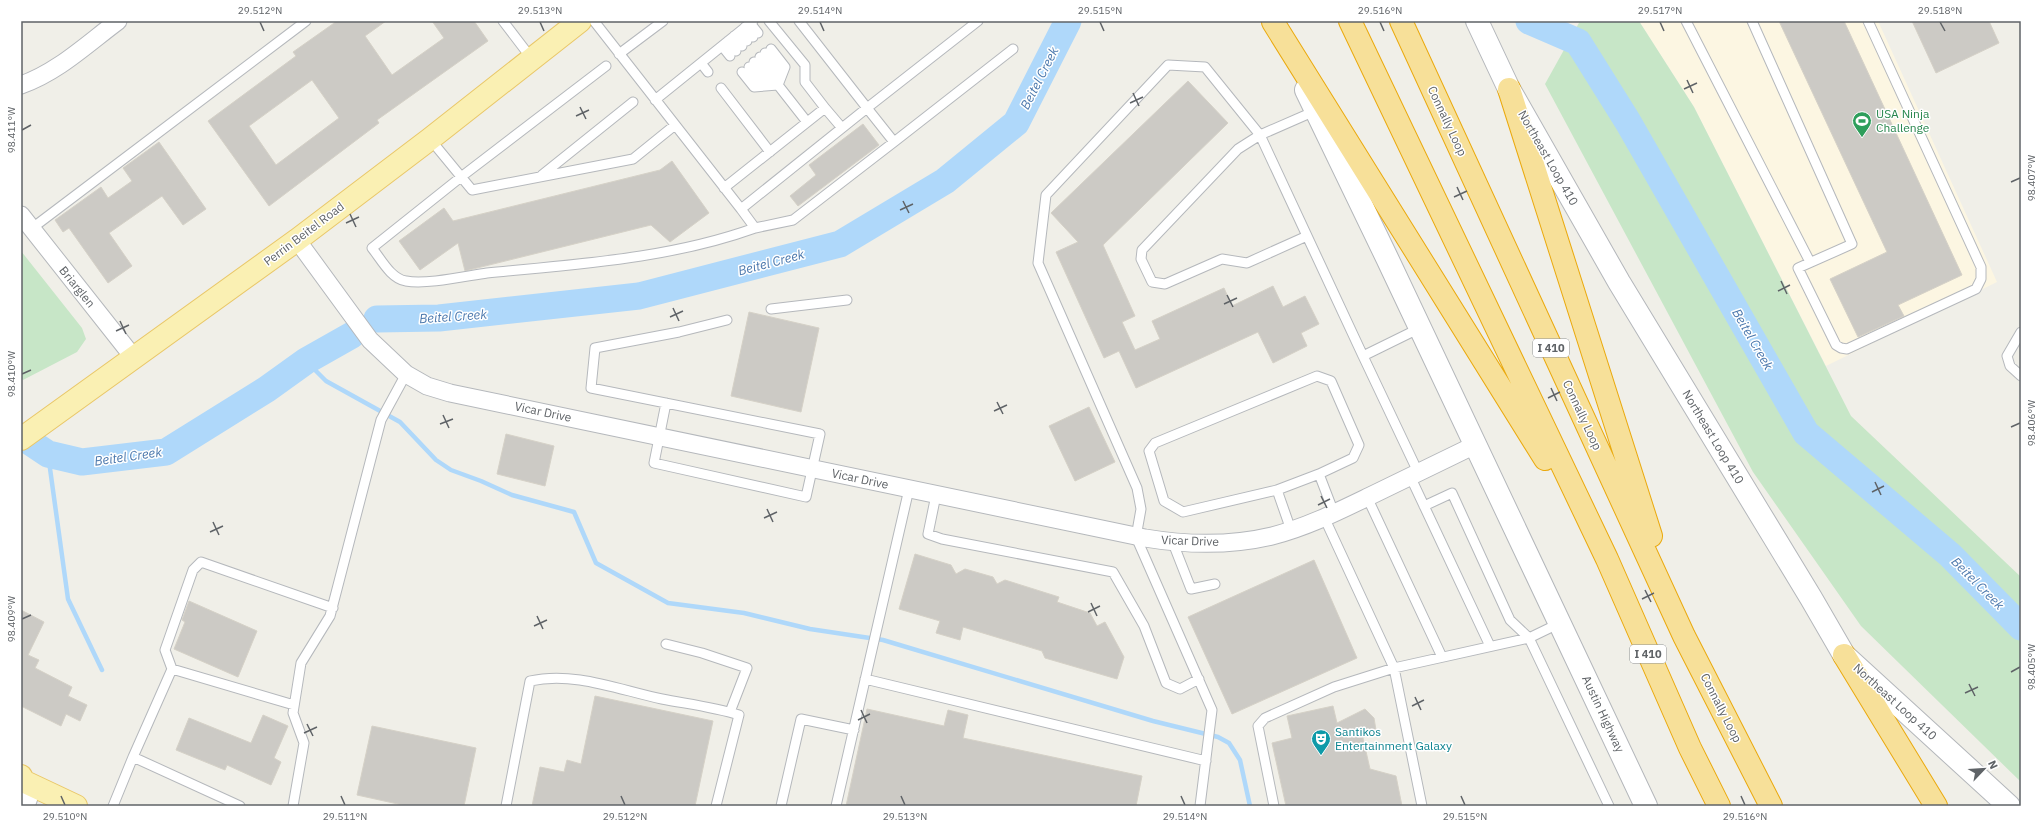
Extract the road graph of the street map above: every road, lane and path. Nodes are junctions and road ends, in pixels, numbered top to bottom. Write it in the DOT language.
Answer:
graph roads {
  1 [pos="118,21"];
  2 [pos="306,21"];
  3 [pos="503,21"];
  4 [pos="580,21"];
  5 [pos="594,21"];
  6 [pos="663,21"];
  7 [pos="769,21"];
  8 [pos="799,21"];
  9 [pos="978,21"];
  10 [pos="1273,21"];
  11 [pos="1401,21"];
  12 [pos="1477,21"];
  13 [pos="1686,21"];
  14 [pos="1752,21"];
  15 [pos="1868,21"];
  16 [pos="1353,28"];
  17 [pos="739,32"];
  18 [pos="744,44"];
  19 [pos="1013,49"];
  20 [pos="619,54"];
  21 [pos="532,59"];
  22 [pos="757,60"];
  23 [pos="701,63"];
  24 [pos="606,66"];
  25 [pos="708,72"];
  26 [pos="21,85"];
  27 [pos="778,85"];
  28 [pos="720,88"];
  29 [pos="1509,89"];
  30 [pos="655,100"];
  31 [pos="633,102"];
  32 [pos="825,108"];
  33 [pos="867,108"];
  34 [pos="1316,110"];
  35 [pos="807,122"];
  36 [pos="675,126"];
  37 [pos="842,128"];
  38 [pos="1260,135"];
  39 [pos="430,139"];
  40 [pos="894,142"];
  41 [pos="770,152"];
  42 [pos="540,176"];
  43 [pos="461,177"];
  44 [pos="724,188"];
  45 [pos="741,209"];
  46 [pos="21,215"];
  47 [pos="755,228"];
  48 [pos="31,229"];
  49 [pos="1307,236"];
  50 [pos="297,240"];
  51 [pos="1810,262"];
  52 [pos="847,300"];
  53 [pos="771,309"];
  54 [pos="727,320"];
  55 [pos="1420,328"];
  56 [pos="2021,332"];
  57 [pos="1363,356"];
  58 [pos="134,358"];
  59 [pos="406,374"];
  60 [pos="2021,376"];
  61 [pos="666,403"];
  62 [pos="660,437"];
  63 [pos="21,439"];
  64 [pos="1475,445"];
  65 [pos="812,469"];
  66 [pos="1319,474"];
  67 [pos="1414,474"];
  68 [pos="909,489"];
  69 [pos="1277,490"];
  70 [pos="936,495"];
  71 [pos="1367,497"];
  72 [pos="1424,506"];
  73 [pos="1329,515"];
  74 [pos="1291,530"];
  75 [pos="1136,536"];
  76 [pos="1173,543"];
  77 [pos="1606,560"];
  78 [pos="1215,584"];
  79 [pos="333,608"];
  80 [pos="1560,623"];
  81 [pos="1684,636"];
  82 [pos="1529,638"];
  83 [pos="666,644"];
  84 [pos="1490,646"];
  85 [pos="1844,655"];
  86 [pos="1442,657"];
  87 [pos="1394,668"];
  88 [pos="172,669"];
  89 [pos="865,679"];
  90 [pos="1199,679"];
  91 [pos="294,705"];
  92 [pos="730,712"];
  93 [pos="854,730"];
  94 [pos="1690,748"];
  95 [pos="133,757"];
  96 [pos="1206,761"];
  97 [pos="25,781"];
  98 [pos="26,806"];
  99 [pos="76,806"];
  100 [pos="113,806"];
  101 [pos="240,806"];
  102 [pos="293,806"];
  103 [pos="506,806"];
  104 [pos="716,806"];
  105 [pos="781,806"];
  106 [pos="836,806"];
  107 [pos="1200,806"];
  108 [pos="1274,806"];
  109 [pos="1422,806"];
  110 [pos="1609,806"];
  111 [pos="1646,806"];
  112 [pos="1713,806"];
  113 [pos="1719,806"];
  114 [pos="1771,806"];
  115 [pos="1936,806"];
  116 [pos="2009,806"];
  1 -- 26 [label="street"];
  2 -- 48 [label="lane"];
  3 -- 21 [label="lane"];
  4 -- 21 [label="main road, Perrin Beitel Road"];
  5 -- 20 [label="lane"];
  6 -- 20 [label="lane"];
  7 -- 32 [label="lane"];
  8 -- 33 [label="lane"];
  9 -- 33 [label="lane"];
  10 -- 34 [label="main road"];
  10 -- 77 [label="highway"];
  11 -- 81 [label="highway, Connally Loop / I 410"];
  12 -- 29 [label="main road, Northeast Loop 410"];
  13 -- 51 [label="lane"];
  14 -- 51 [label="lane"];
  15 -- 51 [label="lane"];
  16 -- 77 [label="highway, I 410"];
  17 -- 18 [label="lane"];
  17 -- 18 [label="lane"];
  17 -- 18 [label="lane"];
  17 -- 23 [label="lane"];
  19 -- 40 [label="lane"];
  20 -- 30 [label="lane"];
  21 -- 39 [label="main road, Perrin Beitel Road"];
  22 -- 27 [label="lane"];
  22 -- 27 [label="lane"];
  22 -- 27 [label="lane"];
  23 -- 25 [label="lane"];
  23 -- 30 [label="lane"];
  24 -- 43 [label="lane"];
  27 -- 35 [label="lane"];
  28 -- 41 [label="lane"];
  29 -- 81 [label="highway"];
  29 -- 85 [label="main road, Northeast Loop 410"];
  30 -- 36 [label="lane"];
  31 -- 42 [label="lane"];
  32 -- 35 [label="lane"];
  32 -- 37 [label="lane"];
  33 -- 37 [label="lane"];
  33 -- 40 [label="lane"];
  34 -- 38 [label="lane"];
  34 -- 55 [label="main road"];
  35 -- 41 [label="lane"];
  36 -- 42 [label="lane"];
  36 -- 44 [label="lane"];
  37 -- 45 [label="lane"];
  38 -- 49 [label="lane"];
  38 -- 49 [label="lane"];
  38 -- 75 [label="lane"];
  39 -- 43 [label="lane"];
  39 -- 50 [label="main road, Perrin Beitel Road"];
  40 -- 47 [label="lane"];
  41 -- 44 [label="lane"];
  42 -- 43 [label="lane"];
  43 -- 47 [label="lane"];
  44 -- 45 [label="lane"];
  45 -- 47 [label="lane"];
  46 -- 48 [label="street, Briarglen"];
  48 -- 58 [label="street, Briarglen"];
  49 -- 57 [label="lane"];
  50 -- 58 [label="main road, Perrin Beitel Road"];
  50 -- 59 [label="street, Vicar Drive"];
  52 -- 53 [label="lane"];
  54 -- 61 [label="lane"];
  55 -- 57 [label="lane"];
  55 -- 64 [label="main road"];
  56 -- 60 [label="lane"];
  57 -- 67 [label="lane"];
  58 -- 63 [label="main road, Perrin Beitel Road"];
  59 -- 62 [label="street, Vicar Drive"];
  59 -- 79 [label="lane"];
  61 -- 62 [label="lane"];
  61 -- 65 [label="lane"];
  62 -- 65 [label="street, Vicar Drive"];
  62 -- 65 [label="lane"];
  64 -- 67 [label="street, Vicar Drive"];
  64 -- 80 [label="main road"];
  65 -- 68 [label="street, Vicar Drive"];
  66 -- 69 [label="lane"];
  66 -- 69 [label="lane"];
  66 -- 73 [label="lane"];
  67 -- 71 [label="street, Vicar Drive"];
  67 -- 72 [label="lane"];
  68 -- 70 [label="street, Vicar Drive"];
  68 -- 89 [label="lane"];
  69 -- 74 [label="lane"];
  70 -- 75 [label="street, Vicar Drive"];
  70 -- 90 [label="lane"];
  71 -- 73 [label="street, Vicar Drive"];
  71 -- 86 [label="lane"];
  72 -- 82 [label="lane"];
  72 -- 84 [label="lane"];
  73 -- 74 [label="street, Vicar Drive"];
  73 -- 87 [label="lane"];
  74 -- 76 [label="street, Vicar Drive"];
  75 -- 76 [label="street, Vicar Drive"];
  75 -- 90 [label="lane"];
  76 -- 78 [label="lane"];
  77 -- 94 [label="highway, I 410"];
  79 -- 88 [label="lane"];
  79 -- 91 [label="lane"];
  80 -- 82 [label="lane"];
  80 -- 111 [label="main road, Austin Highway"];
  81 -- 114 [label="highway, Connally Loop / I 410"];
  82 -- 84 [label="lane"];
  82 -- 110 [label="lane"];
  83 -- 92 [label="lane"];
  84 -- 86 [label="lane"];
  85 -- 115 [label="highway"];
  85 -- 116 [label="main road, Northeast Loop 410"];
  86 -- 87 [label="lane"];
  87 -- 108 [label="lane"];
  87 -- 109 [label="lane"];
  88 -- 91 [label="lane"];
  88 -- 95 [label="lane"];
  89 -- 93 [label="lane"];
  89 -- 96 [label="lane"];
  90 -- 96 [label="lane"];
  91 -- 102 [label="lane"];
  92 -- 103 [label="lane"];
  92 -- 104 [label="lane"];
  93 -- 105 [label="lane"];
  93 -- 106 [label="lane"];
  94 -- 112 [label="highway"];
  94 -- 113 [label="highway, I 410"];
  95 -- 100 [label="lane"];
  95 -- 101 [label="lane"];
  96 -- 107 [label="lane"];
  97 -- 98 [label="street"];
  97 -- 99 [label="main road"];
}
